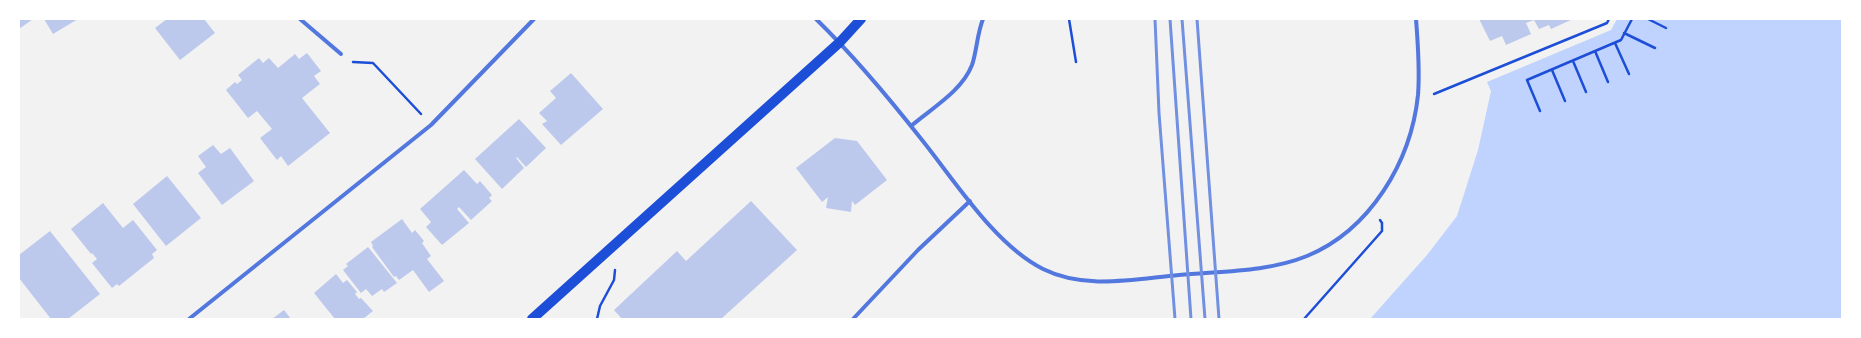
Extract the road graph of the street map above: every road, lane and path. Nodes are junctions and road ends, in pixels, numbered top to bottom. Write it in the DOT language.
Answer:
graph roads {
  1 [pos="300,19"];
  2 [pos="534,19"];
  3 [pos="816,19"];
  4 [pos="861,19"];
  5 [pos="983,19"];
  6 [pos="1069,19"];
  7 [pos="1416,19"];
  8 [pos="1609,19"];
  9 [pos="1632,19"];
  10 [pos="1648,19"];
  11 [pos="1666,28"];
  12 [pos="1624,33"];
  13 [pos="840,42"];
  14 [pos="1615,43"];
  15 [pos="1655,48"];
  16 [pos="1595,52"];
  17 [pos="342,54"];
  18 [pos="1573,61"];
  19 [pos="1076,62"];
  20 [pos="1552,70"];
  21 [pos="1629,74"];
  22 [pos="1608,82"];
  23 [pos="1586,92"];
  24 [pos="1418,95"];
  25 [pos="1565,101"];
  26 [pos="1540,111"];
  27 [pos="431,125"];
  28 [pos="911,126"];
  29 [pos="970,201"];
  30 [pos="1373,207"];
  31 [pos="617,243"];
  32 [pos="189,319"];
  33 [pos="532,319"];
  34 [pos="597,319"];
  35 [pos="853,319"];
  36 [pos="1304,319"];
  1 -- 17 [label="street"];
  2 -- 27 [label="street"];
  3 -- 13 [label="street"];
  4 -- 13 [label="main road"];
  5 -- 28 [label="street"];
  6 -- 19 [label="path"];
  7 -- 24 [label="street"];
  8 -- 24 [label="path"];
  9 -- 12 [label="path"];
  10 -- 11 [label="path"];
  12 -- 14 [label="path"];
  12 -- 15 [label="path"];
  13 -- 28 [label="street"];
  13 -- 31 [label="main road"];
  14 -- 16 [label="path"];
  14 -- 21 [label="path"];
  16 -- 18 [label="path"];
  16 -- 22 [label="path"];
  17 -- 27 [label="path"];
  18 -- 20 [label="path"];
  18 -- 23 [label="path"];
  20 -- 25 [label="path"];
  20 -- 26 [label="path"];
  24 -- 30 [label="street"];
  27 -- 32 [label="street"];
  28 -- 29 [label="street"];
  29 -- 30 [label="street"];
  29 -- 35 [label="street"];
  30 -- 36 [label="path"];
  31 -- 33 [label="main road"];
  31 -- 34 [label="path"];
}
